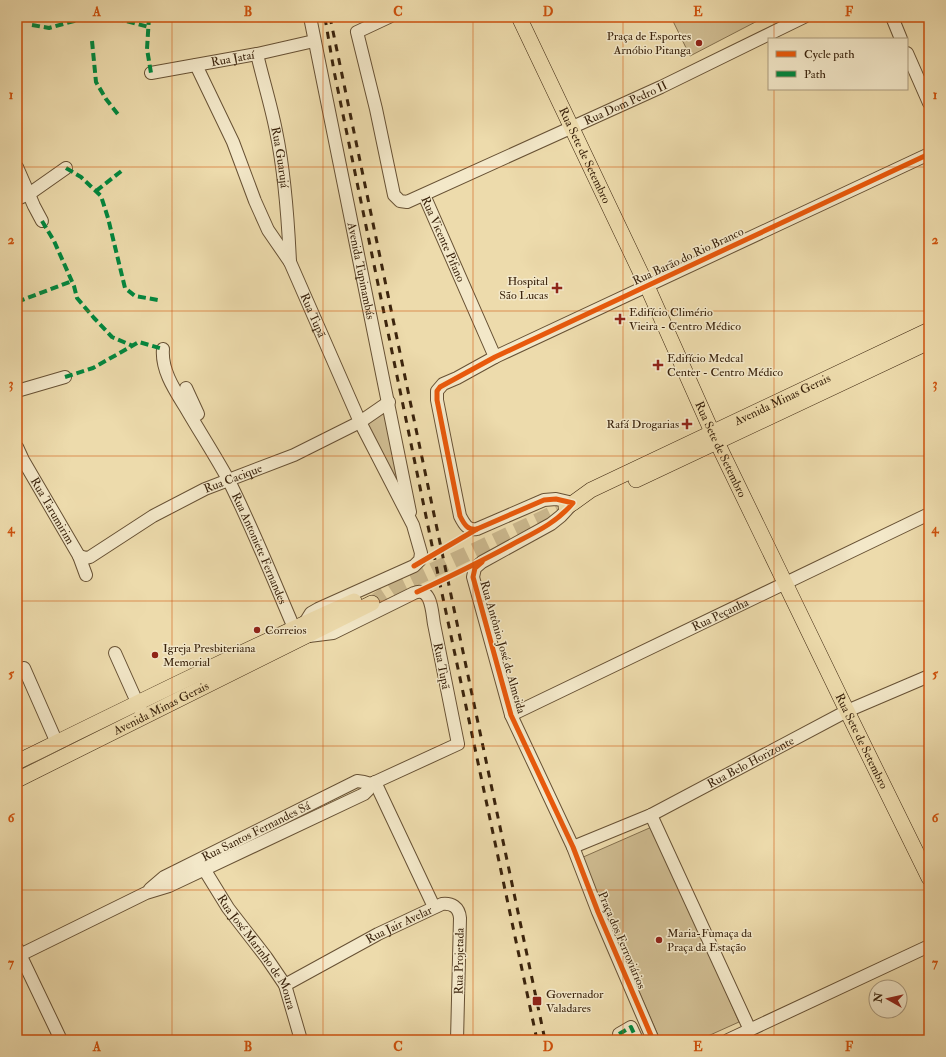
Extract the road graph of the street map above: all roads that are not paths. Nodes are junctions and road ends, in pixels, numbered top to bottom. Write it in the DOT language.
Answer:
graph roads {
  1 [pos="310,17"];
  2 [pos="389,17"];
  3 [pos="519,17"];
  4 [pos="804,17"];
  5 [pos="892,17"];
  6 [pos="901,38"];
  7 [pos="314,41"];
  8 [pos="257,54"];
  9 [pos="908,55"];
  10 [pos="196,65"];
  11 [pos="151,72"];
  12 [pos="929,103"];
  13 [pos="571,128"];
  14 [pos="929,154"];
  15 [pos="17,167"];
  16 [pos="66,168"];
  17 [pos="29,194"];
  18 [pos="424,195"];
  19 [pos="17,199"];
  20 [pos="42,221"];
  21 [pos="290,262"];
  22 [pos="647,286"];
  23 [pos="929,330"];
  24 [pos="929,342"];
  25 [pos="164,349"];
  26 [pos="495,357"];
  27 [pos="65,377"];
  28 [pos="186,388"];
  29 [pos="17,391"];
  30 [pos="389,402"];
  31 [pos="360,422"];
  32 [pos="715,437"];
  33 [pos="17,447"];
  34 [pos="20,461"];
  35 [pos="222,469"];
  36 [pos="228,480"];
  37 [pos="570,505"];
  38 [pos="929,514"];
  39 [pos="413,526"];
  40 [pos="79,556"];
  41 [pos="482,562"];
  42 [pos="414,566"];
  43 [pos="86,575"];
  44 [pos="786,583"];
  45 [pos="421,592"];
  46 [pos="370,599"];
  47 [pos="301,629"];
  48 [pos="115,653"];
  49 [pos="24,668"];
  50 [pos="929,676"];
  51 [pos="137,703"];
  52 [pos="847,711"];
  53 [pos="511,715"];
  54 [pos="145,717"];
  55 [pos="57,743"];
  56 [pos="458,744"];
  57 [pos="17,762"];
  58 [pos="17,780"];
  59 [pos="373,783"];
  60 [pos="651,816"];
  61 [pos="573,847"];
  62 [pos="204,869"];
  63 [pos="929,878"];
  64 [pos="146,893"];
  65 [pos="434,907"];
  66 [pos="929,946"];
  67 [pos="18,951"];
  68 [pos="285,985"];
  69 [pos="750,1030"];
  70 [pos="619,1034"];
  71 [pos="61,1040"];
  72 [pos="301,1040"];
  73 [pos="457,1040"];
  74 [pos="637,1040"];
  75 [pos="653,1040"];
  76 [pos="728,1040"];
  1 -- 7 [label="street, Avenida Tupinambás"];
  2 -- 18 [label="street, Rua Vicente Pifano"];
  3 -- 13 [label="main road, Rua Sete de Setembro"];
  4 -- 13 [label="street, Rua Dom Pedro II"];
  5 -- 6 [label="street"];
  7 -- 8 [label="street, Rua Jataí"];
  7 -- 30 [label="street, Avenida Tupinambás"];
  8 -- 10 [label="street, Rua Jataí"];
  8 -- 21 [label="street, Rua Guarujá"];
  9 -- 12 [label="street"];
  10 -- 11 [label="street, Rua Jataí"];
  10 -- 21 [label="street, Rua Tupã"];
  13 -- 18 [label="street, Rua Dom Pedro II"];
  13 -- 22 [label="main road, Rua Sete de Setembro"];
  14 -- 22 [label="street, Rua Barão do Rio Branco"];
  15 -- 17 [label="street"];
  16 -- 17 [label="street"];
  17 -- 19 [label="street"];
  17 -- 20 [label="street"];
  18 -- 26 [label="street, Rua Vicente Pifano"];
  21 -- 31 [label="street, Rua Tupã"];
  22 -- 26 [label="street, Rua Barão do Rio Branco"];
  22 -- 32 [label="main road, Rua Sete de Setembro"];
  23 -- 32 [label="main road, Avenida Minas Gerais"];
  24 -- 32 [label="main road, Avenida Minas Gerais"];
  25 -- 35 [label="street, Rua Antoniete Fernandes"];
  26 -- 37 [label="street, Rua Barão do Rio Branco"];
  27 -- 29 [label="street"];
  28 -- 35 [label="street, Rua Antoniete Fernandes"];
  30 -- 31 [label="street, Rua Cacique"];
  30 -- 39 [label="street, Avenida Tupinambás"];
  31 -- 36 [label="street, Rua Cacique"];
  31 -- 39 [label="street, Rua Tupã"];
  32 -- 37 [label="main road, Avenida Minas Gerais"];
  32 -- 44 [label="main road, Rua Sete de Setembro"];
  33 -- 34 [label="street, Rua Tarumirim"];
  34 -- 40 [label="street, Rua Tarumirim"];
  35 -- 36 [label="street, Rua Antoniete Fernandes"];
  36 -- 40 [label="street, Rua Cacique"];
  36 -- 47 [label="street, Rua Antoniete Fernandes"];
  37 -- 41 [label="street, Avenida Minas Gerais"];
  38 -- 44 [label="street, Rua Peçanha"];
  39 -- 42 [label="street, Rua Tupã"];
  40 -- 43 [label="street, Rua Tarumirim"];
  41 -- 53 [label="street, Rua Antônio José de Almeida"];
  42 -- 47 [label="street, Avenida Minas Gerais"];
  44 -- 52 [label="main road, Rua Sete de Setembro"];
  44 -- 53 [label="street, Rua Peçanha"];
  45 -- 47 [label="street, Avenida Minas Gerais"];
  45 -- 56 [label="street, Rua Tupã"];
  46 -- 47 [label="main road, Avenida Minas Gerais"];
  47 -- 51 [label="main road, Avenida Minas Gerais"];
  47 -- 54 [label="main road, Avenida Minas Gerais"];
  48 -- 51 [label="street"];
  49 -- 55 [label="street"];
  50 -- 52 [label="street, Rua Belo Horizonte"];
  51 -- 54 [label="street"];
  51 -- 55 [label="main road, Avenida Minas Gerais"];
  52 -- 60 [label="street, Rua Belo Horizonte"];
  52 -- 63 [label="main road, Rua Sete de Setembro"];
  53 -- 61 [label="street, Rua Antônio José de Almeida"];
  54 -- 58 [label="main road, Avenida Minas Gerais"];
  55 -- 57 [label="main road, Avenida Minas Gerais"];
  56 -- 59 [label="street, Rua Santos Fernandes Sá"];
  59 -- 62 [label="street, Rua Santos Fernandes Sá"];
  59 -- 64 [label="street, Rua Santos Fernandes Sá"];
  59 -- 65 [label="street, Rua Jair Avelar"];
  60 -- 61 [label="street, Rua Belo Horizonte"];
  60 -- 69 [label="street"];
  61 -- 75 [label="street, Praça dos Ferroviários"];
  62 -- 64 [label="street, Rua Santos Fernandes Sá"];
  62 -- 68 [label="street, Rua José Marinho de Moura"];
  64 -- 67 [label="street, Rua Santos Fernandes Sá"];
  65 -- 68 [label="street, Rua Jair Avelar"];
  65 -- 73 [label="street, Rua Projetada"];
  66 -- 69 [label="street"];
  67 -- 71 [label="street"];
  68 -- 72 [label="street, Rua José Marinho de Moura"];
  69 -- 76 [label="street"];
  70 -- 74 [label="street"];
}
